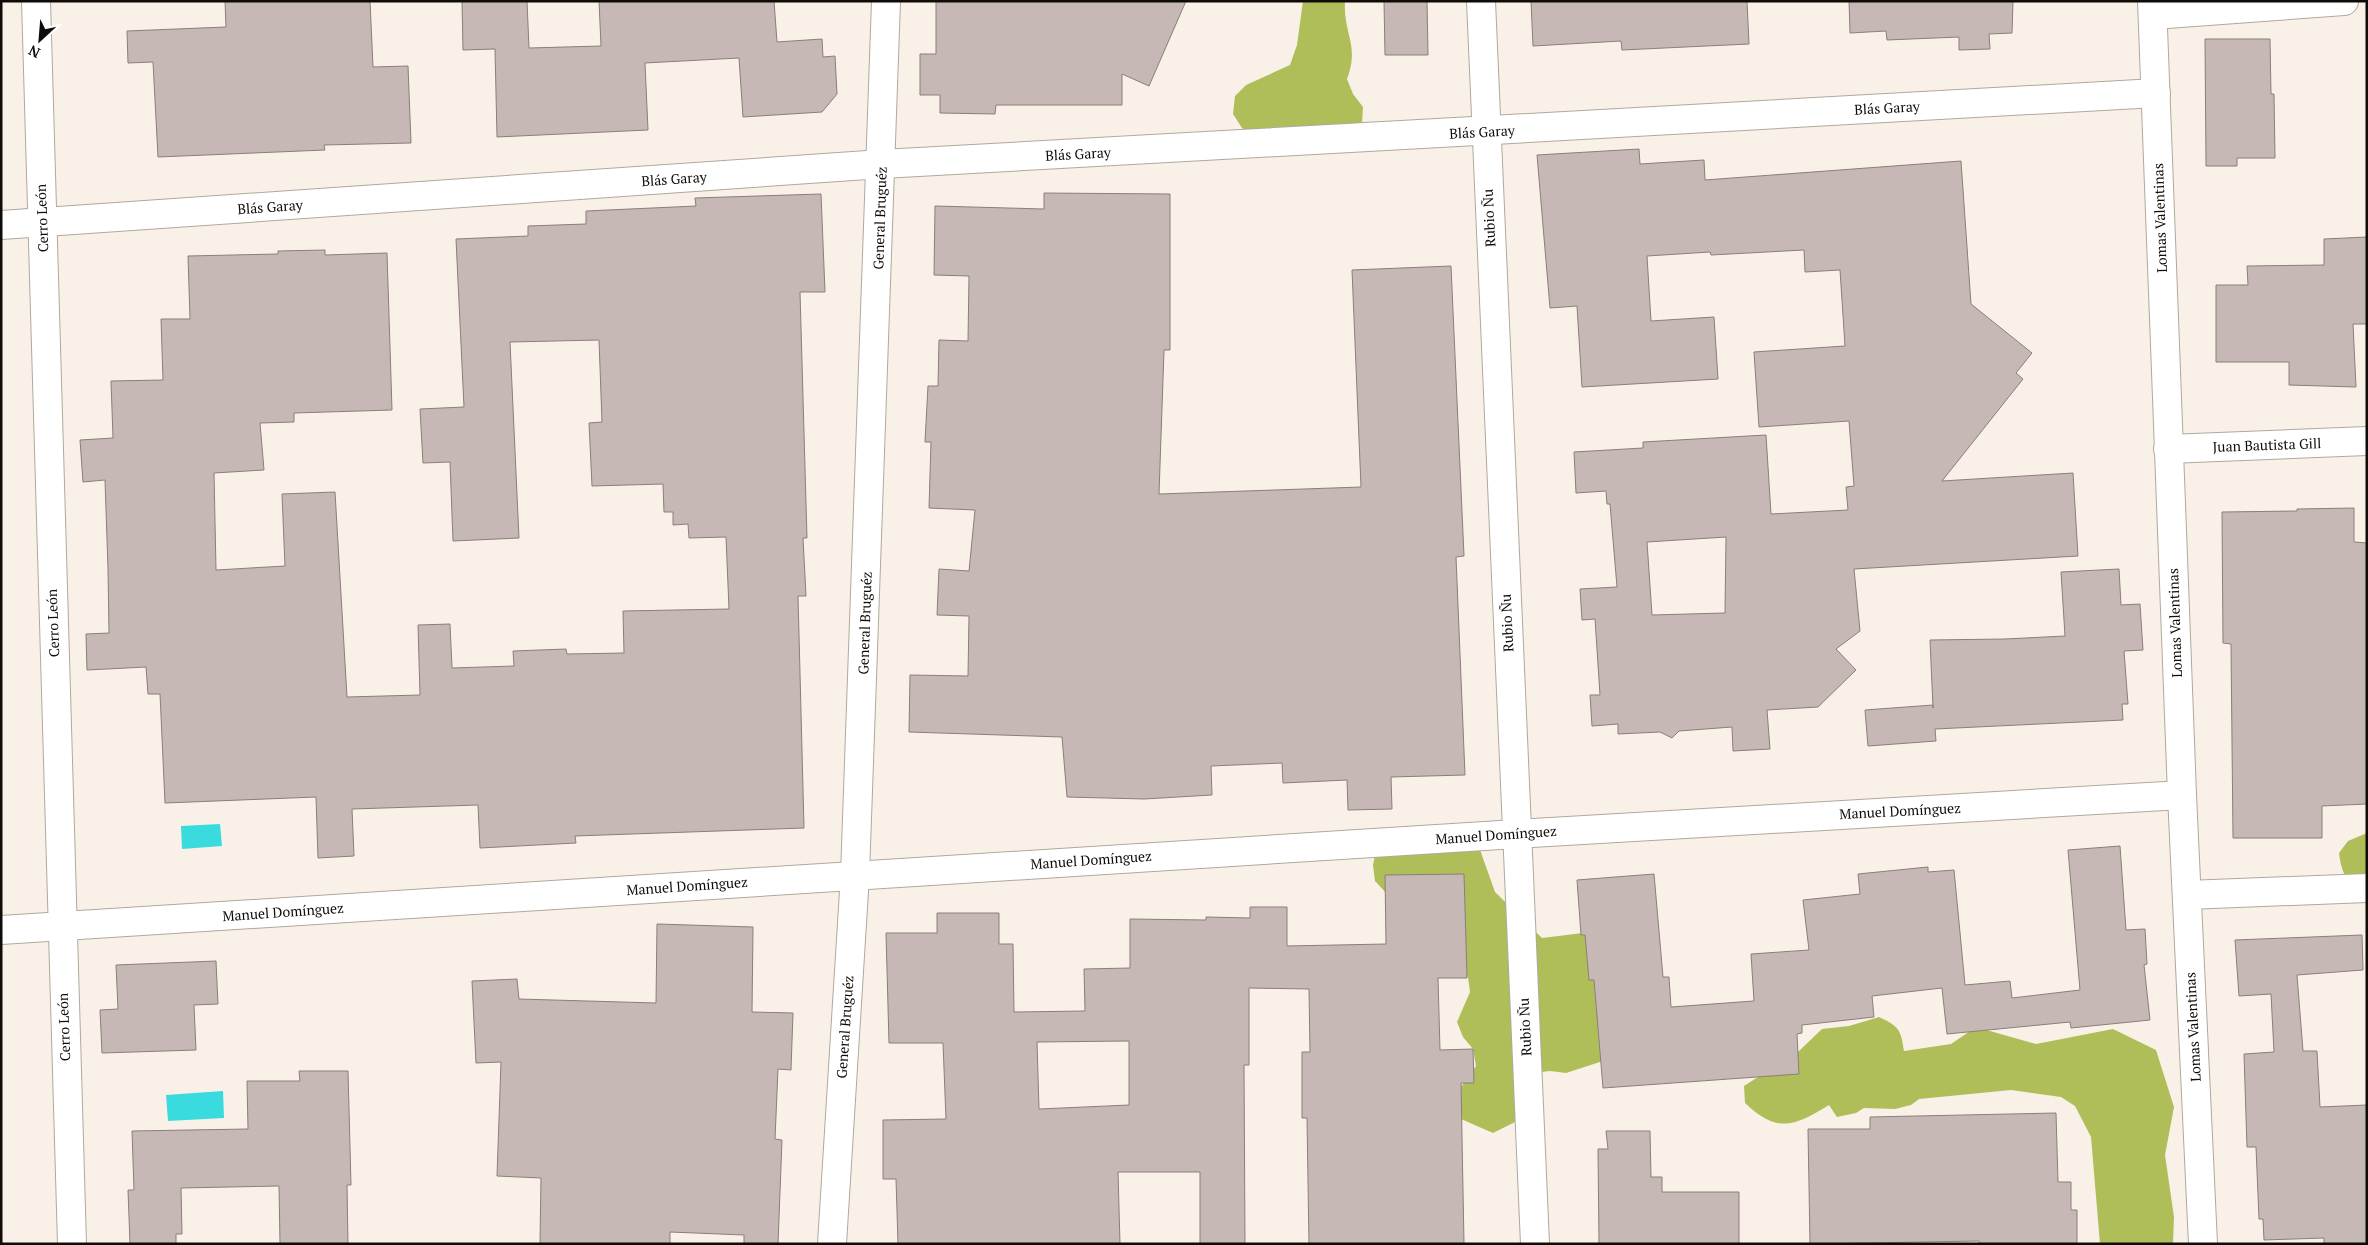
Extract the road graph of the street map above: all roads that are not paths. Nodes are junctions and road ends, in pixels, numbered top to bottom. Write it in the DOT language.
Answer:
graph roads {
  1 [pos="36,1"];
  2 [pos="886,1"];
  3 [pos="1481,1"];
  4 [pos="2344,1"];
  5 [pos="2152,8"];
  6 [pos="2156,93"];
  7 [pos="1486,132"];
  8 [pos="882,164"];
  9 [pos="43,223"];
  10 [pos="1,225"];
  11 [pos="2367,441"];
  12 [pos="2168,449"];
  13 [pos="2182,795"];
  14 [pos="1516,834"];
  15 [pos="855,875"];
  16 [pos="2367,888"];
  17 [pos="2187,895"];
  18 [pos="61,926"];
  19 [pos="1,930"];
  20 [pos="72,1244"];
  21 [pos="832,1244"];
  22 [pos="1535,1244"];
  23 [pos="2203,1244"];
  1 -- 9 [label="street, Cerro León"];
  2 -- 8 [label="street, General Bruguéz"];
  3 -- 7 [label="street, Rubio Ñu"];
  4 -- 5 [label="street"];
  5 -- 6 [label="street, Lomas Valentinas"];
  6 -- 7 [label="street, Blás Garay"];
  6 -- 12 [label="street, Lomas Valentinas"];
  7 -- 8 [label="street, Blás Garay"];
  7 -- 14 [label="street, Rubio Ñu"];
  8 -- 9 [label="street, Blás Garay"];
  8 -- 15 [label="street, General Bruguéz"];
  9 -- 10 [label="street, Blás Garay"];
  9 -- 18 [label="street, Cerro León"];
  11 -- 12 [label="street, Juan Bautista Gill"];
  12 -- 13 [label="street, Lomas Valentinas"];
  13 -- 14 [label="street, Manuel Domínguez"];
  13 -- 17 [label="street, Lomas Valentinas"];
  14 -- 15 [label="street, Manuel Domínguez"];
  14 -- 22 [label="street, Rubio Ñu"];
  15 -- 18 [label="street, Manuel Domínguez"];
  15 -- 21 [label="street, General Bruguéz"];
  16 -- 17 [label="street"];
  17 -- 23 [label="street, Lomas Valentinas"];
  18 -- 19 [label="street, Manuel Domínguez"];
  18 -- 20 [label="street, Cerro León"];
}
